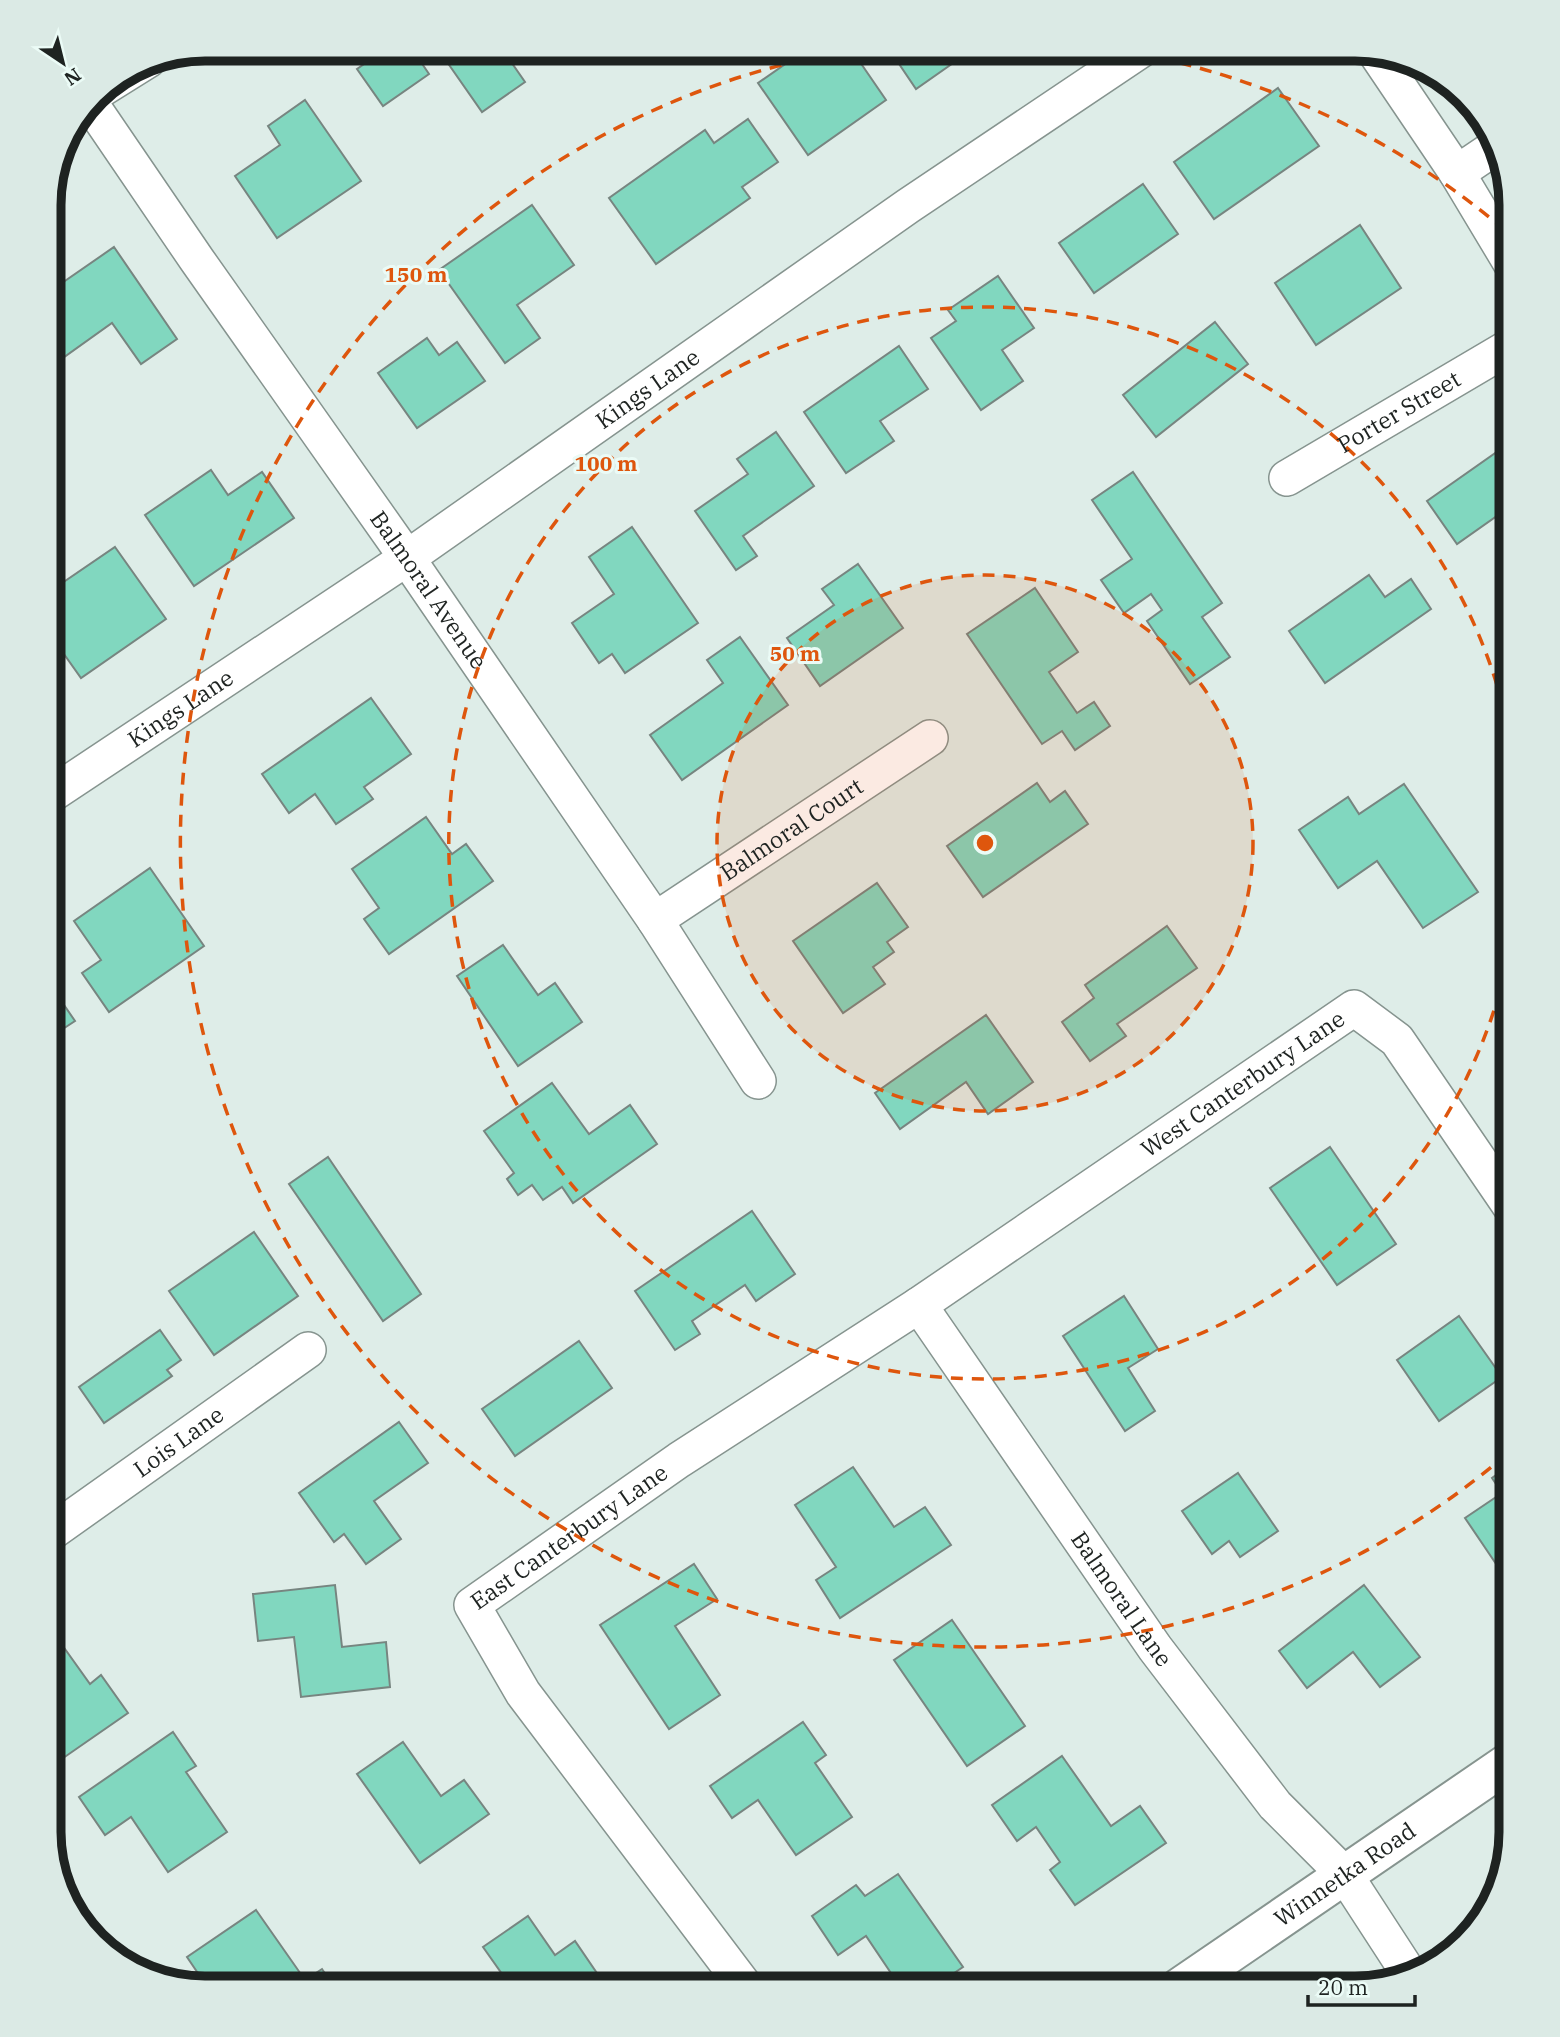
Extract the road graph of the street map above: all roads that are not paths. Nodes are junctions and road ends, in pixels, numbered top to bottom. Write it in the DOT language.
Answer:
graph roads {
  1 [pos="1123,62"];
  2 [pos="1384,64"];
  3 [pos="96,111"];
  4 [pos="1488,152"];
  5 [pos="1457,173"];
  6 [pos="1499,243"];
  7 [pos="1499,353"];
  8 [pos="1287,478"];
  9 [pos="407,558"];
  10 [pos="930,738"];
  11 [pos="62,788"];
  12 [pos="655,920"];
  13 [pos="758,1081"];
  14 [pos="1499,1189"];
  15 [pos="919,1305"];
  16 [pos="308,1350"];
  17 [pos="61,1525"];
  18 [pos="1499,1769"];
  19 [pos="1345,1875"];
  20 [pos="1405,1967"];
  21 [pos="737,1976"];
  22 [pos="1197,1976"];
  1 -- 9 [label="street, Kings Lane"];
  2 -- 5 [label="street"];
  3 -- 9 [label="street, Balmoral Avenue"];
  4 -- 5 [label="street"];
  5 -- 6 [label="street"];
  7 -- 8 [label="street, Porter Street"];
  9 -- 11 [label="street, Kings Lane"];
  9 -- 12 [label="street, Balmoral Avenue"];
  10 -- 12 [label="street, Balmoral Court"];
  12 -- 13 [label="street, Balmoral Avenue"];
  14 -- 15 [label="street, West Canterbury Lane"];
  15 -- 19 [label="street, Balmoral Lane"];
  15 -- 21 [label="street, East Canterbury Lane"];
  16 -- 17 [label="street, Lois Lane"];
  18 -- 19 [label="street, Winnetka Road"];
  19 -- 20 [label="street, Balmoral Lane"];
  19 -- 22 [label="street, Winnetka Road"];
}
